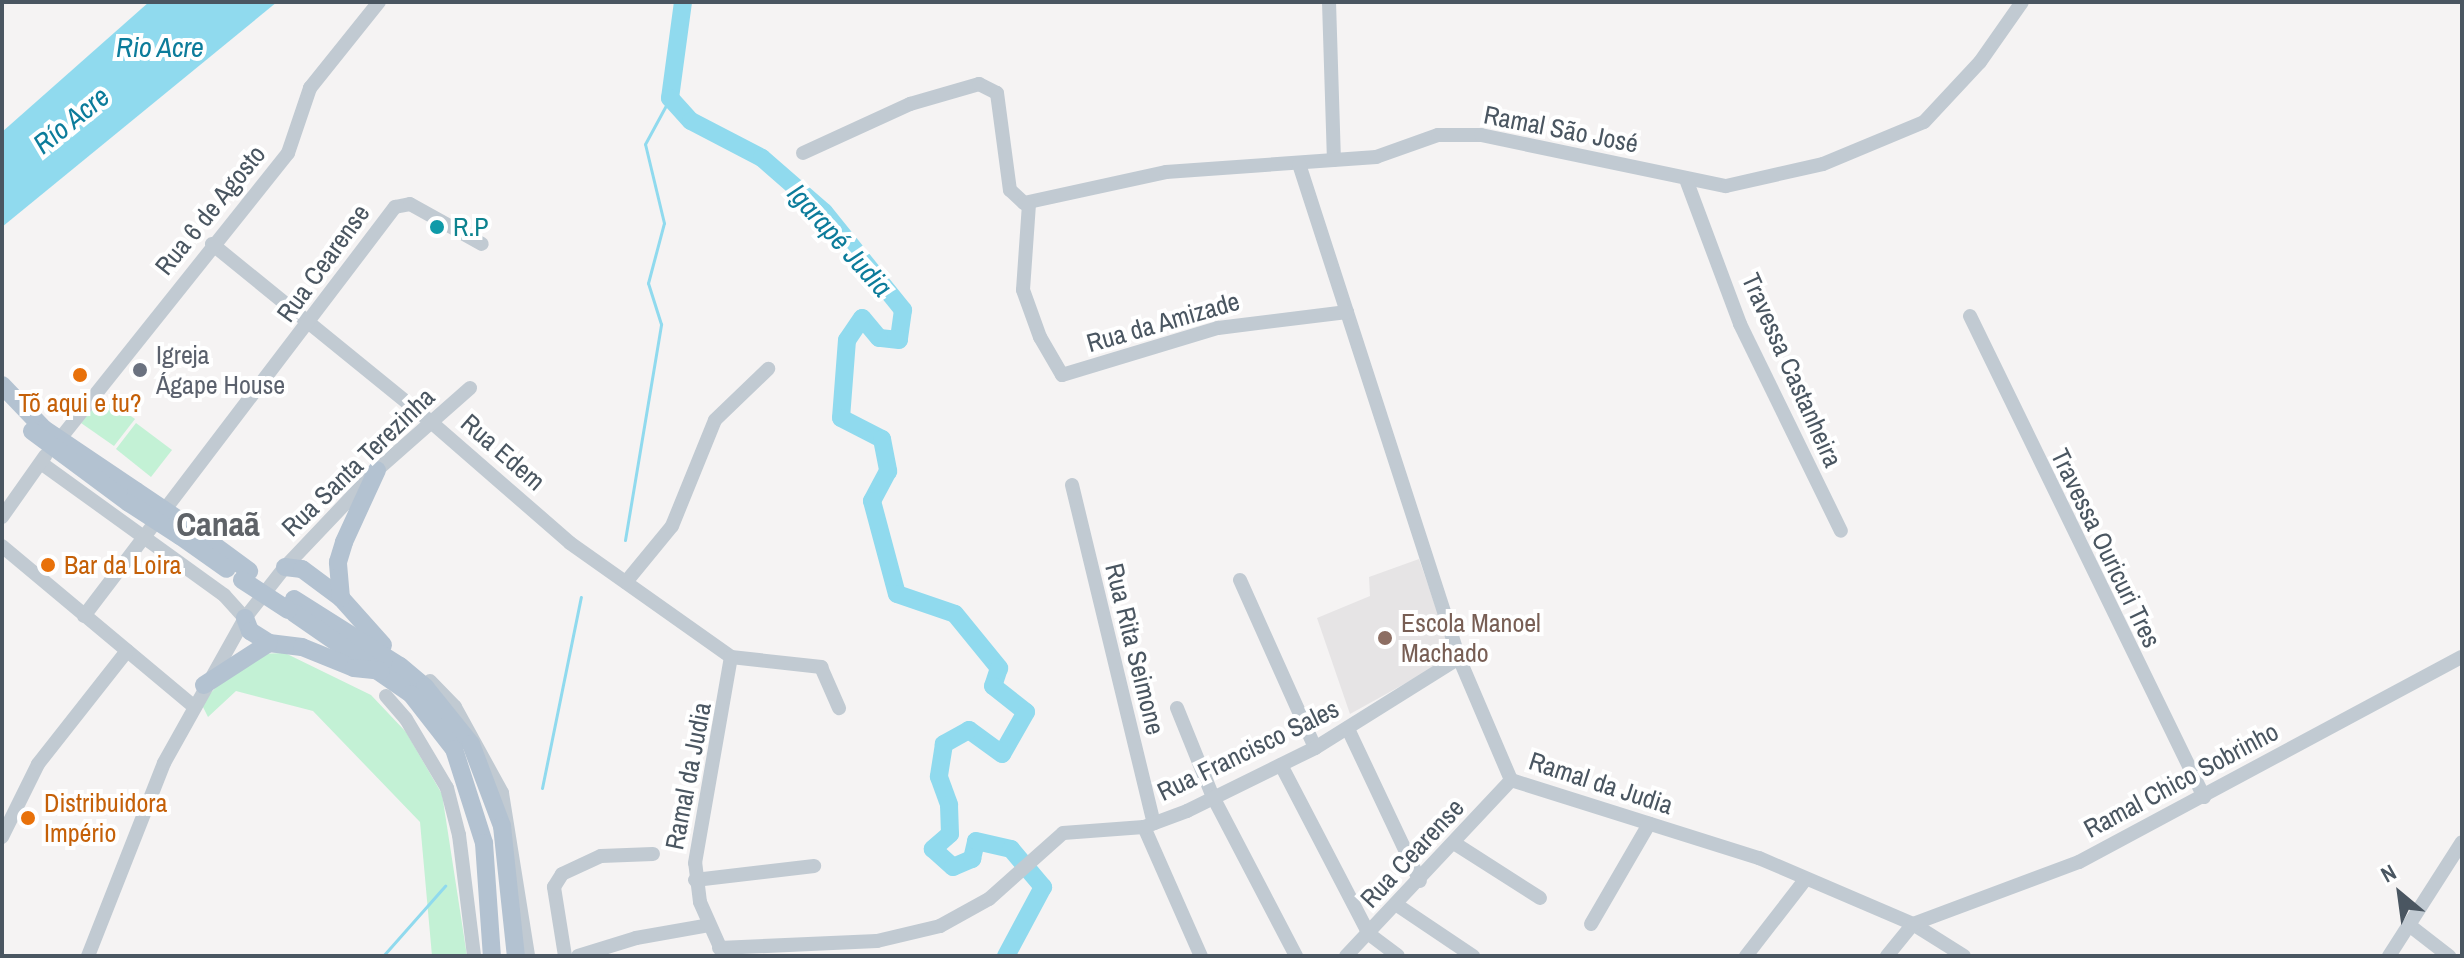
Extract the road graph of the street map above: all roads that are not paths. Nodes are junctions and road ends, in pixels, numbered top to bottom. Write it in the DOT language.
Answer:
graph roads {
  1 [pos="379,2"];
  2 [pos="1329,2"];
  3 [pos="2022,2"];
  4 [pos="803,153"];
  5 [pos="1334,160"];
  6 [pos="1299,164"];
  7 [pos="1687,182"];
  8 [pos="1029,204"];
  9 [pos="212,244"];
  10 [pos="482,244"];
  11 [pos="1347,312"];
  12 [pos="1970,316"];
  13 [pos="308,324"];
  14 [pos="768,369"];
  15 [pos="2,385"];
  16 [pos="470,388"];
  17 [pos="2,401"];
  18 [pos="431,422"];
  19 [pos="50,451"];
  20 [pos="377,470"];
  21 [pos="1072,485"];
  22 [pos="2,517"];
  23 [pos="1841,531"];
  24 [pos="144,536"];
  25 [pos="2,546"];
  26 [pos="285,567"];
  27 [pos="1240,580"];
  28 [pos="626,582"];
  29 [pos="341,598"];
  30 [pos="84,616"];
  31 [pos="245,618"];
  32 [pos="269,643"];
  33 [pos="127,651"];
  34 [pos="731,657"];
  35 [pos="2462,657"];
  36 [pos="1459,658"];
  37 [pos="392,664"];
  38 [pos="204,685"];
  39 [pos="386,696"];
  40 [pos="192,705"];
  41 [pos="839,708"];
  42 [pos="1177,708"];
  43 [pos="1348,729"];
  44 [pos="1315,748"];
  45 [pos="1281,765"];
  46 [pos="1511,780"];
  47 [pos="1213,797"];
  48 [pos="2204,797"];
  49 [pos="1649,824"];
  50 [pos="1149,825"];
  51 [pos="2,837"];
  52 [pos="2462,842"];
  53 [pos="1454,843"];
  54 [pos="653,854"];
  55 [pos="814,866"];
  56 [pos="695,880"];
  57 [pos="1805,880"];
  58 [pos="1420,881"];
  59 [pos="1540,898"];
  60 [pos="1397,905"];
  61 [pos="1591,924"];
  62 [pos="1913,924"];
  63 [pos="709,925"];
  64 [pos="2409,925"];
  65 [pos="1369,934"];
  66 [pos="601,952"];
  67 [pos="722,952"];
  68 [pos="88,956"];
  69 [pos="474,956"];
  70 [pos="492,956"];
  71 [pos="516,956"];
  72 [pos="528,956"];
  73 [pos="565,956"];
  74 [pos="578,956"];
  75 [pos="1201,956"];
  76 [pos="1296,956"];
  77 [pos="1346,956"];
  78 [pos="1398,956"];
  79 [pos="1473,956"];
  80 [pos="1746,956"];
  81 [pos="1887,956"];
  82 [pos="1964,956"];
  83 [pos="2389,956"];
  84 [pos="2449,956"];
  1 -- 9 [label="street, Rua 6 de Agosto"];
  2 -- 5 [label="street"];
  3 -- 7 [label="street, Ramal São José"];
  4 -- 8 [label="street"];
  5 -- 6 [label="street, Ramal São José"];
  5 -- 7 [label="street, Ramal São José"];
  6 -- 8 [label="street, Ramal São José"];
  6 -- 11 [label="street, Ramal da Judia"];
  7 -- 23 [label="street, Travessa Castanheira"];
  8 -- 11 [label="street, Rua da Amizade"];
  9 -- 13 [label="street, Rua Edem"];
  9 -- 19 [label="street, Rua 6 de Agosto"];
  10 -- 13 [label="street, Rua Cearense"];
  11 -- 36 [label="street, Ramal da Judia"];
  12 -- 48 [label="street, Travessa Ouricuri Tres"];
  13 -- 18 [label="street, Rua Edem"];
  13 -- 24 [label="street, Rua Cearense"];
  14 -- 28 [label="street"];
  15 -- 19 [label="main road"];
  16 -- 18 [label="street, Rua Santa Terezinha"];
  17 -- 19 [label="main road"];
  18 -- 20 [label="street, Rua Santa Terezinha"];
  18 -- 28 [label="street, Rua Edem"];
  19 -- 22 [label="street, Rua 6 de Agosto"];
  19 -- 24 [label="street"];
  19 -- 37 [label="main road, bridge"];
  20 -- 26 [label="street, Rua Santa Terezinha"];
  20 -- 29 [label="main road"];
  21 -- 50 [label="street, Rua Rita Seimone"];
  24 -- 30 [label="street, Rua Cearense"];
  24 -- 31 [label="street"];
  25 -- 30 [label="street"];
  26 -- 29 [label="main road"];
  26 -- 31 [label="street, Rua Santa Terezinha"];
  27 -- 44 [label="street"];
  28 -- 34 [label="street, Rua Edem"];
  29 -- 37 [label="main road"];
  30 -- 33 [label="street"];
  31 -- 32 [label="main road"];
  31 -- 38 [label="street, Rua Santa Terezinha"];
  32 -- 37 [label="main road"];
  32 -- 38 [label="main road"];
  33 -- 40 [label="street"];
  33 -- 51 [label="street"];
  34 -- 41 [label="street"];
  34 -- 56 [label="street, Ramal da Judia"];
  35 -- 48 [label="street, Ramal Chico Sobrinho"];
  36 -- 43 [label="street, Rua Francisco Sales"];
  36 -- 46 [label="street, Ramal da Judia"];
  37 -- 70 [label="main road"];
  37 -- 71 [label="main road"];
  37 -- 72 [label="street"];
  38 -- 40 [label="street, Rua Santa Terezinha"];
  39 -- 69 [label="street"];
  40 -- 68 [label="street, Rua Santa Terezinha"];
  42 -- 47 [label="street"];
  43 -- 44 [label="street, Rua Francisco Sales"];
  43 -- 58 [label="street"];
  44 -- 45 [label="street, Rua Francisco Sales"];
  45 -- 47 [label="street, Rua Francisco Sales"];
  45 -- 65 [label="street"];
  46 -- 49 [label="street, Ramal da Judia"];
  46 -- 53 [label="street, Rua Cearense"];
  47 -- 50 [label="street, Rua Francisco Sales"];
  47 -- 76 [label="street"];
  48 -- 62 [label="street, Ramal Chico Sobrinho"];
  49 -- 57 [label="street, Ramal da Judia"];
  49 -- 61 [label="street"];
  50 -- 67 [label="street, Rua Francisco Sales"];
  50 -- 75 [label="street"];
  52 -- 64 [label="street"];
  53 -- 58 [label="street, Rua Cearense"];
  53 -- 59 [label="street"];
  54 -- 73 [label="street"];
  55 -- 56 [label="street"];
  56 -- 63 [label="street, Ramal da Judia"];
  57 -- 62 [label="street, Ramal da Judia"];
  57 -- 80 [label="street"];
  58 -- 60 [label="street, Rua Cearense"];
  60 -- 65 [label="street, Rua Cearense"];
  60 -- 79 [label="street"];
  62 -- 81 [label="street"];
  62 -- 82 [label="street, Ramal da Judia"];
  63 -- 66 [label="street"];
  63 -- 67 [label="street, Ramal da Judia"];
  64 -- 83 [label="street"];
  64 -- 84 [label="street"];
  65 -- 77 [label="street, Rua Cearense"];
  65 -- 78 [label="street"];
  66 -- 74 [label="street"];
}
